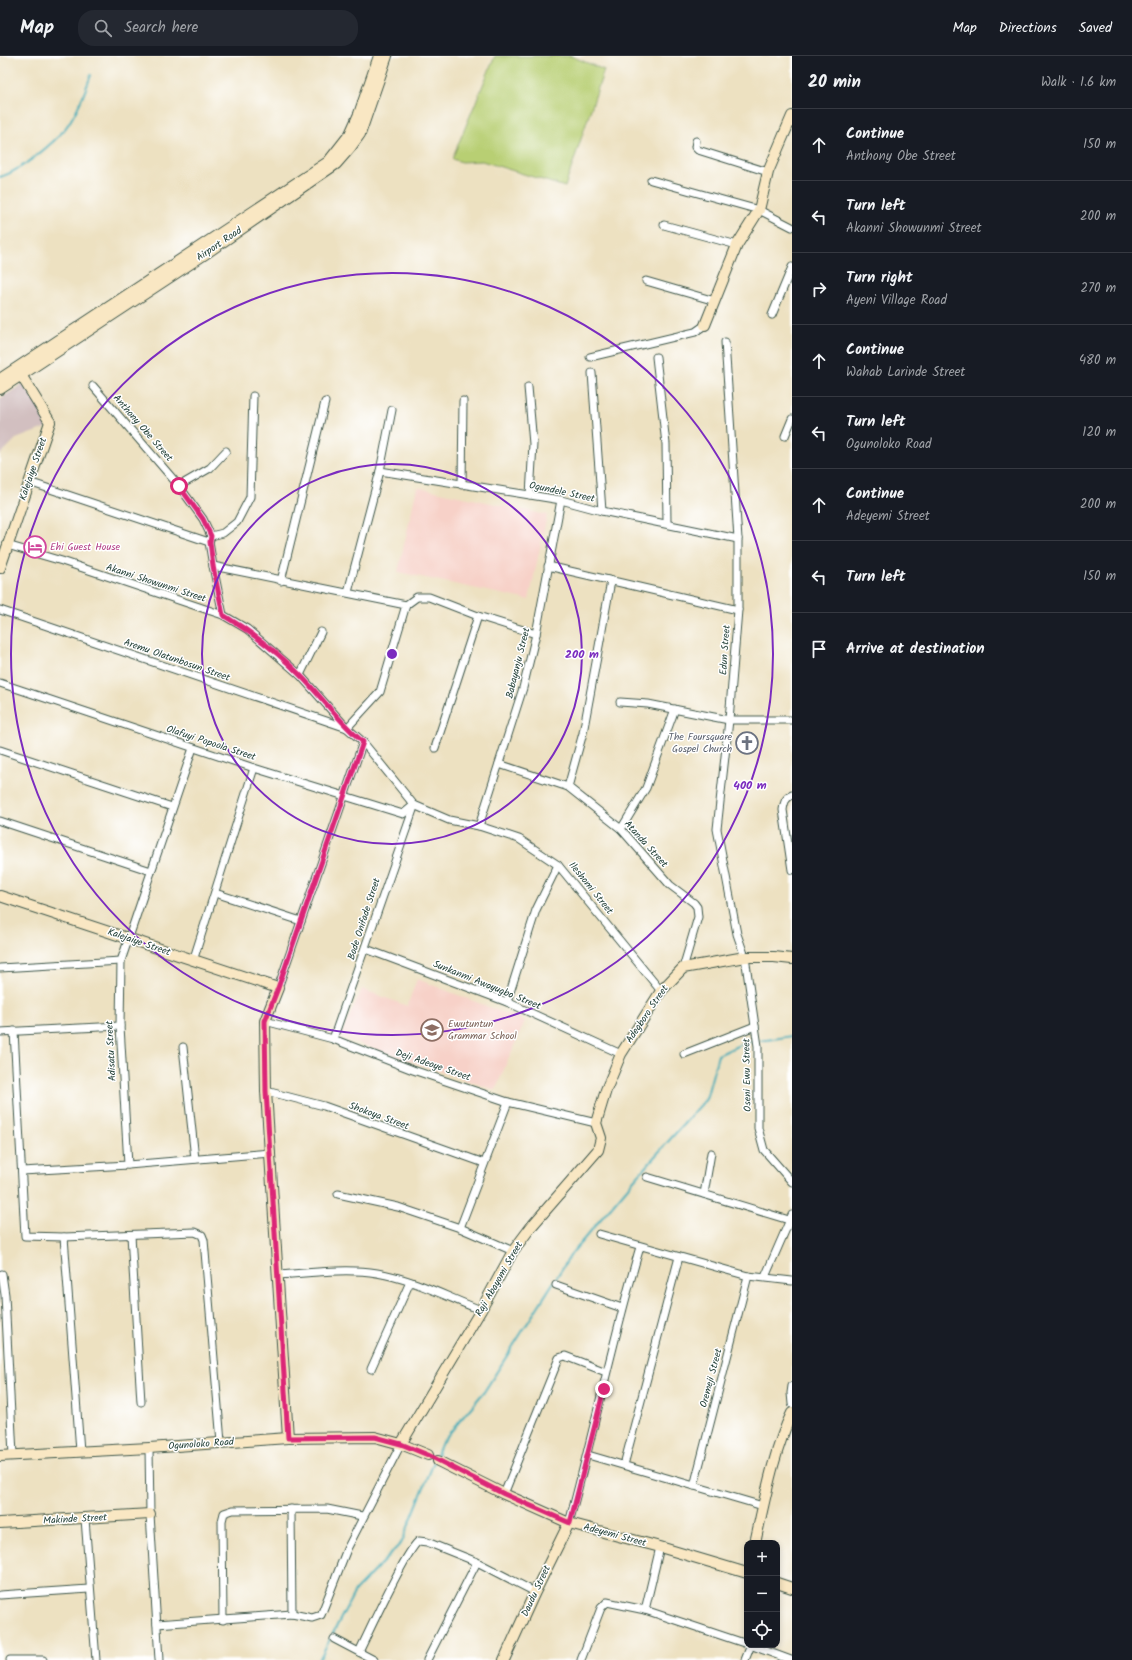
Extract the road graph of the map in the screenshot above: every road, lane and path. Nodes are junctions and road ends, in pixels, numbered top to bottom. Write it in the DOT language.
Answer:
graph roads {
  1 [pos="379,56"];
  2 [pos="387,56"];
  3 [pos="792,116"];
  4 [pos="696,141"];
  5 [pos="768,172"];
  6 [pos="651,180"];
  7 [pos="759,210"];
  8 [pos="664,225"];
  9 [pos="792,227"];
  10 [pos="737,245"];
  11 [pos="792,267"];
  12 [pos="646,281"];
  13 [pos="715,300"];
  14 [pos="772,315"];
  15 [pos="705,325"];
  16 [pos="725,342"];
  17 [pos="590,357"];
  18 [pos="656,357"];
  19 [pos="592,373"];
  20 [pos="21,375"];
  21 [pos="0,379"];
  22 [pos="94,386"];
  23 [pos="528,387"];
  24 [pos="0,390"];
  25 [pos="253,396"];
  26 [pos="463,401"];
  27 [pos="325,402"];
  28 [pos="392,410"];
  29 [pos="792,419"];
  30 [pos="785,436"];
  31 [pos="226,451"];
  32 [pos="380,471"];
  33 [pos="29,482"];
  34 [pos="462,485"];
  35 [pos="179,486"];
  36 [pos="530,495"];
  37 [pos="561,500"];
  38 [pos="602,511"];
  39 [pos="667,523"];
  40 [pos="210,539"];
  41 [pos="738,539"];
  42 [pos="7,545"];
  43 [pos="213,566"];
  44 [pos="548,566"];
  45 [pos="0,568"];
  46 [pos="280,581"];
  47 [pos="611,582"];
  48 [pos="348,592"];
  49 [pos="406,605"];
  50 [pos="0,610"];
  51 [pos="738,610"];
  52 [pos="223,615"];
  53 [pos="478,616"];
  54 [pos="321,632"];
  55 [pos="536,634"];
  56 [pos="300,675"];
  57 [pos="0,684"];
  58 [pos="620,702"];
  59 [pos="675,709"];
  60 [pos="729,720"];
  61 [pos="792,720"];
  62 [pos="347,728"];
  63 [pos="363,742"];
  64 [pos="193,748"];
  65 [pos="435,748"];
  66 [pos="0,750"];
  67 [pos="499,764"];
  68 [pos="254,768"];
  69 [pos="568,787"];
  70 [pos="792,795"];
  71 [pos="344,797"];
  72 [pos="414,805"];
  73 [pos="172,808"];
  74 [pos="0,821"];
  75 [pos="479,826"];
  76 [pos="621,829"];
  77 [pos="558,865"];
  78 [pos="792,870"];
  79 [pos="151,871"];
  80 [pos="215,893"];
  81 [pos="0,896"];
  82 [pos="301,922"];
  83 [pos="128,937"];
  84 [pos="366,948"];
  85 [pos="745,957"];
  86 [pos="792,959"];
  87 [pos="121,961"];
  88 [pos="193,961"];
  89 [pos="0,968"];
  90 [pos="683,968"];
  91 [pos="278,988"];
  92 [pos="661,991"];
  93 [pos="507,1002"];
  94 [pos="265,1021"];
  95 [pos="120,1026"];
  96 [pos="755,1026"];
  97 [pos="14,1031"];
  98 [pos="0,1032"];
  99 [pos="333,1039"];
  100 [pos="183,1047"];
  101 [pos="621,1054"];
  102 [pos="684,1054"];
  103 [pos="266,1091"];
  104 [pos="508,1102"];
  105 [pos="596,1123"];
  106 [pos="271,1153"];
  107 [pos="711,1153"];
  108 [pos="195,1159"];
  109 [pos="484,1163"];
  110 [pos="128,1165"];
  111 [pos="22,1171"];
  112 [pos="646,1177"];
  113 [pos="792,1182"];
  114 [pos="338,1194"];
  115 [pos="704,1194"];
  116 [pos="791,1217"];
  117 [pos="460,1228"];
  118 [pos="599,1234"];
  119 [pos="131,1235"];
  120 [pos="64,1237"];
  121 [pos="640,1247"];
  122 [pos="513,1251"];
  123 [pos="679,1257"];
  124 [pos="277,1275"];
  125 [pos="2,1276"];
  126 [pos="748,1276"];
  127 [pos="765,1277"];
  128 [pos="792,1281"];
  129 [pos="410,1282"];
  130 [pos="556,1285"];
  131 [pos="622,1308"];
  132 [pos="481,1310"];
  133 [pos="371,1369"];
  134 [pos="606,1372"];
  135 [pos="792,1386"];
  136 [pos="141,1402"];
  137 [pos="792,1404"];
  138 [pos="792,1413"];
  139 [pos="288,1438"];
  140 [pos="221,1442"];
  141 [pos="401,1444"];
  142 [pos="149,1448"];
  143 [pos="80,1451"];
  144 [pos="13,1455"];
  145 [pos="428,1455"];
  146 [pos="588,1455"];
  147 [pos="0,1456"];
  148 [pos="438,1461"];
  149 [pos="624,1465"];
  150 [pos="694,1486"];
  151 [pos="504,1494"];
  152 [pos="763,1506"];
  153 [pos="291,1509"];
  154 [pos="150,1514"];
  155 [pos="362,1516"];
  156 [pos="85,1519"];
  157 [pos="0,1522"];
  158 [pos="570,1523"];
  159 [pos="756,1540"];
  160 [pos="660,1547"];
  161 [pos="477,1562"];
  162 [pos="744,1572"];
  163 [pos="780,1584"];
  164 [pos="792,1588"];
  165 [pos="89,1589"];
  166 [pos="535,1592"];
  167 [pos="0,1595"];
  168 [pos="645,1610"];
  169 [pos="292,1614"];
  170 [pos="223,1620"];
  171 [pos="157,1624"];
  172 [pos="334,1639"];
  173 [pos="744,1643"];
  174 [pos="749,1648"];
  175 [pos="758,1648"];
  176 [pos="359,1652"];
  177 [pos="10,1660"];
  178 [pos="43,1660"];
  179 [pos="96,1660"];
  180 [pos="159,1660"];
  181 [pos="374,1660"];
  182 [pos="427,1660"];
  183 [pos="504,1660"];
  184 [pos="581,1660"];
  185 [pos="745,1660"];
  186 [pos="791,1660"];
  1 -- 21 [label="street, Airport Road"];
  2 -- 20 [label="street, Airport Road"];
  3 -- 5 [label="street"];
  4 -- 5 [label="street"];
  5 -- 7 [label="street"];
  6 -- 7 [label="street"];
  7 -- 9 [label="street"];
  7 -- 10 [label="street"];
  8 -- 10 [label="street"];
  10 -- 13 [label="street"];
  11 -- 14 [label="street"];
  12 -- 13 [label="street"];
  13 -- 15 [label="street"];
  15 -- 17 [label="street"];
  16 -- 41 [label="street, Edun Street"];
  18 -- 39 [label="street"];
  19 -- 38 [label="street"];
  20 -- 24 [label="street, Airport Road"];
  20 -- 33 [label="street, Kalejaiye Street"];
  22 -- 35 [label="street, Anthony Obe Street"];
  23 -- 36 [label="street"];
  25 -- 40 [label="street"];
  26 -- 34 [label="street"];
  27 -- 46 [label="street"];
  28 -- 32 [label="street"];
  29 -- 30 [label="street"];
  31 -- 35 [label="street"];
  32 -- 34 [label="street, Ogundele Street"];
  32 -- 48 [label="street"];
  33 -- 40 [label="street"];
  33 -- 42 [label="street, Kalejaiye Street"];
  34 -- 36 [label="street, Ogundele Street"];
  35 -- 40 [label="street, Anthony Obe Street"];
  36 -- 37 [label="street, Ogundele Street"];
  37 -- 38 [label="street, Ogundele Street"];
  37 -- 44 [label="street, Babayanju Street"];
  38 -- 39 [label="street, Ogundele Street"];
  39 -- 41 [label="street, Ogundele Street"];
  40 -- 43 [label="street, Anthony Obe Street"];
  41 -- 51 [label="street, Edun Street"];
  42 -- 45 [label="street, Kalejaiye Street"];
  42 -- 52 [label="street, Akanni Showunmi Street"];
  43 -- 46 [label="street"];
  43 -- 52 [label="street, Anthony Obe Street"];
  44 -- 47 [label="street"];
  44 -- 55 [label="street, Babayanju Street"];
  46 -- 48 [label="street"];
  47 -- 51 [label="street"];
  47 -- 69 [label="street"];
  48 -- 49 [label="street"];
  49 -- 53 [label="street"];
  49 -- 62 [label="street"];
  50 -- 62 [label="street, Aremu Olatunbosun Street"];
  51 -- 60 [label="street, Edun Street"];
  52 -- 56 [label="street, Akanni Showunmi Street"];
  53 -- 55 [label="street"];
  53 -- 65 [label="street"];
  54 -- 56 [label="street"];
  55 -- 67 [label="street, Babayanju Street"];
  56 -- 62 [label="street, Akanni Showunmi Street"];
  57 -- 64 [label="street, Olafuyi Popoola Street"];
  58 -- 59 [label="street"];
  59 -- 60 [label="street"];
  59 -- 76 [label="street"];
  60 -- 61 [label="street"];
  60 -- 85 [label="street, Edun Street"];
  62 -- 63 [label="street, Akanni Showunmi Street"];
  63 -- 71 [label="street"];
  63 -- 72 [label="street, Akanni Showunmi Street"];
  64 -- 68 [label="street, Olafuyi Popoola Street"];
  64 -- 73 [label="street, Adisatu Street"];
  66 -- 73 [label="street"];
  67 -- 69 [label="street, Atanda Street"];
  67 -- 75 [label="street, Babayanju Street"];
  68 -- 71 [label="street, Olafuyi Popoola Street"];
  68 -- 80 [label="street"];
  69 -- 76 [label="street, Atanda Street"];
  70 -- 78 [label="street"];
  71 -- 72 [label="street, Olafuyi Popoola Street"];
  71 -- 82 [label="street"];
  72 -- 75 [label="street, Ileshomi Street"];
  72 -- 84 [label="street, Bode Onifade Street"];
  73 -- 79 [label="street, Adisatu Street"];
  74 -- 79 [label="street"];
  75 -- 77 [label="street, Ileshomi Street"];
  76 -- 90 [label="street, Atanda Street"];
  77 -- 92 [label="street, Ileshomi Street"];
  77 -- 93 [label="street"];
  79 -- 83 [label="street, Adisatu Street"];
  80 -- 82 [label="street"];
  80 -- 88 [label="street"];
  81 -- 83 [label="street, Kalejaiye Street"];
  82 -- 91 [label="street"];
  83 -- 87 [label="street, Adisatu Street"];
  83 -- 88 [label="street, Kalejaiye Street"];
  84 -- 93 [label="street, Sunkanmi Awoyugbo Street"];
  84 -- 99 [label="street, Bode Onifade Street"];
  85 -- 86 [label="street"];
  85 -- 90 [label="street"];
  85 -- 96 [label="street, Oseni Ewu Street"];
  87 -- 89 [label="street"];
  87 -- 95 [label="street, Adisatu Street"];
  88 -- 91 [label="street, Kalejaiye Street"];
  90 -- 92 [label="street, Adegboro Street"];
  91 -- 94 [label="street"];
  92 -- 101 [label="street, Adegboro Street"];
  93 -- 101 [label="street, Sunkanmi Awoyugbo Street"];
  94 -- 99 [label="street, Deji Adeoye Street"];
  94 -- 103 [label="street"];
  95 -- 97 [label="street"];
  95 -- 110 [label="street, Adisatu Street"];
  96 -- 102 [label="street"];
  96 -- 113 [label="street, Oseni Ewu Street"];
  97 -- 98 [label="street"];
  97 -- 111 [label="street"];
  99 -- 104 [label="street, Deji Adeoye Street"];
  100 -- 108 [label="street"];
  101 -- 105 [label="street, Adegboro Street"];
  103 -- 106 [label="street"];
  103 -- 109 [label="street, Shokoya Street"];
  104 -- 105 [label="street, Deji Adeoye Street"];
  104 -- 109 [label="street"];
  105 -- 122 [label="street, Raji Abayomi Street"];
  106 -- 108 [label="street"];
  106 -- 124 [label="street"];
  107 -- 115 [label="street"];
  108 -- 110 [label="street"];
  109 -- 117 [label="street"];
  110 -- 111 [label="street"];
  111 -- 120 [label="street"];
  112 -- 115 [label="street"];
  114 -- 117 [label="street"];
  115 -- 116 [label="street"];
  116 -- 127 [label="street"];
  117 -- 122 [label="street"];
  118 -- 121 [label="street"];
  119 -- 120 [label="street"];
  119 -- 136 [label="street"];
  119 -- 140 [label="street"];
  120 -- 143 [label="street"];
  121 -- 123 [label="street"];
  121 -- 131 [label="street"];
  122 -- 132 [label="street, Raji Abayomi Street"];
  123 -- 126 [label="street"];
  123 -- 149 [label="street"];
  124 -- 129 [label="street"];
  124 -- 139 [label="street"];
  125 -- 144 [label="street"];
  126 -- 127 [label="street"];
  126 -- 150 [label="street, Oremeji Street"];
  127 -- 128 [label="street"];
  129 -- 132 [label="street"];
  129 -- 133 [label="street"];
  130 -- 131 [label="street"];
  131 -- 134 [label="street"];
  132 -- 141 [label="street, Raji Abayomi Street"];
  134 -- 146 [label="street"];
  134 -- 151 [label="street"];
  135 -- 137 [label="street"];
  138 -- 152 [label="street"];
  139 -- 140 [label="street, Ogunoloko Road"];
  139 -- 141 [label="street, Ogunoloko Road"];
  140 -- 142 [label="street, Ogunoloko Road"];
  141 -- 145 [label="street, Adeyemi Street"];
  141 -- 155 [label="street"];
  142 -- 143 [label="street, Ogunoloko Road"];
  142 -- 154 [label="street"];
  143 -- 144 [label="street, Ogunoloko Road"];
  144 -- 147 [label="street, Ogunoloko Road"];
  145 -- 148 [label="street, Adeyemi Street"];
  146 -- 149 [label="street"];
  146 -- 158 [label="street"];
  148 -- 151 [label="street, Adeyemi Street"];
  149 -- 150 [label="street"];
  150 -- 152 [label="street"];
  151 -- 158 [label="street, Adeyemi Street"];
  152 -- 159 [label="street"];
  153 -- 155 [label="street"];
  153 -- 169 [label="street"];
  153 -- 170 [label="street"];
  154 -- 156 [label="street, Makinde Street"];
  154 -- 171 [label="street"];
  155 -- 169 [label="street"];
  156 -- 157 [label="street, Makinde Street"];
  156 -- 165 [label="street"];
  158 -- 160 [label="street, Adeyemi Street"];
  158 -- 166 [label="street, Daudu Street"];
  160 -- 162 [label="street, Adeyemi Street"];
  160 -- 168 [label="street"];
  161 -- 166 [label="street"];
  161 -- 176 [label="street"];
  161 -- 182 [label="street"];
  163 -- 164 [label="street"];
  165 -- 167 [label="street"];
  165 -- 179 [label="street"];
  166 -- 183 [label="street, Daudu Street"];
  168 -- 173 [label="street"];
  168 -- 184 [label="street"];
  169 -- 170 [label="street"];
  170 -- 171 [label="street"];
  171 -- 180 [label="street"];
  172 -- 176 [label="street"];
  174 -- 185 [label="street"];
  175 -- 186 [label="street"];
  176 -- 181 [label="street"];
  177 -- 178 [label="street"];
}
